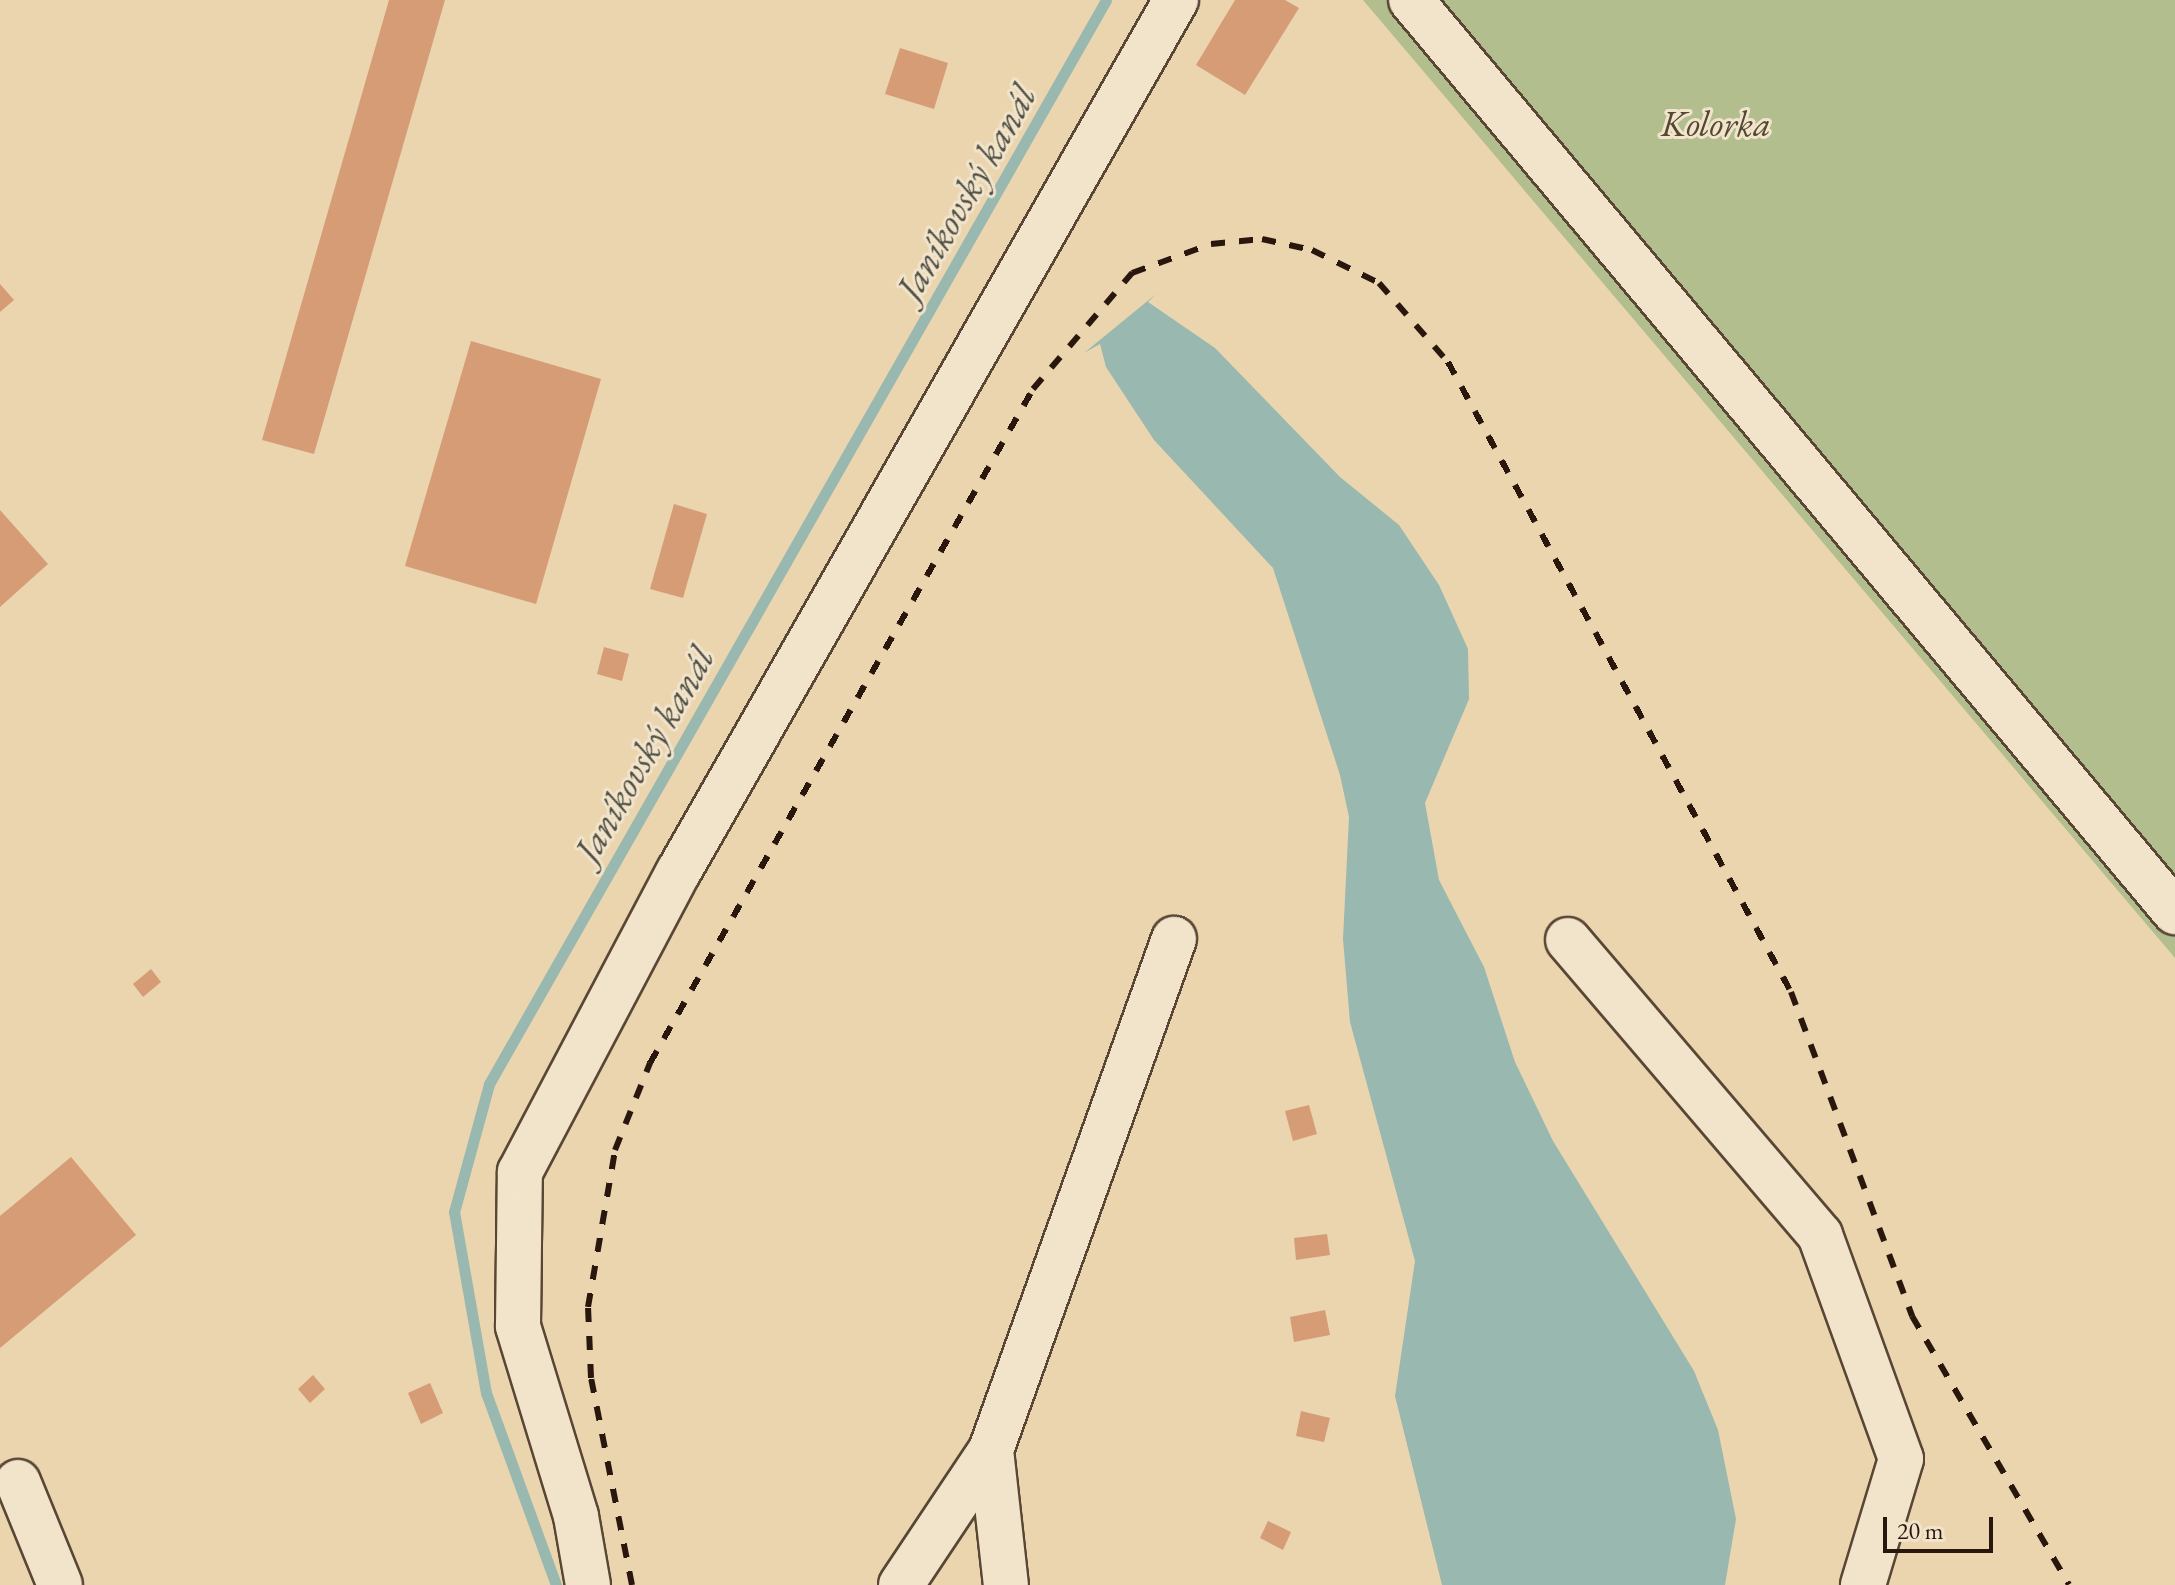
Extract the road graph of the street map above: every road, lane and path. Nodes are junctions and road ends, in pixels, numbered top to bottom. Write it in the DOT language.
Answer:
graph roads {
  1 [pos="1176,0"];
  2 [pos="1411,0"];
  3 [pos="2175,912"];
  4 [pos="1174,939"];
  5 [pos="1568,940"];
  6 [pos="991,1450"];
  7 [pos="18,1482"];
  8 [pos="60,1585"];
  9 [pos="588,1585"];
  10 [pos="901,1585"];
  11 [pos="1006,1585"];
  12 [pos="1863,1585"];
  1 -- 9 [label="street"];
  2 -- 3 [label="street"];
  4 -- 6 [label="street"];
  5 -- 12 [label="street"];
  6 -- 10 [label="street"];
  6 -- 11 [label="street"];
  7 -- 8 [label="street"];
}
